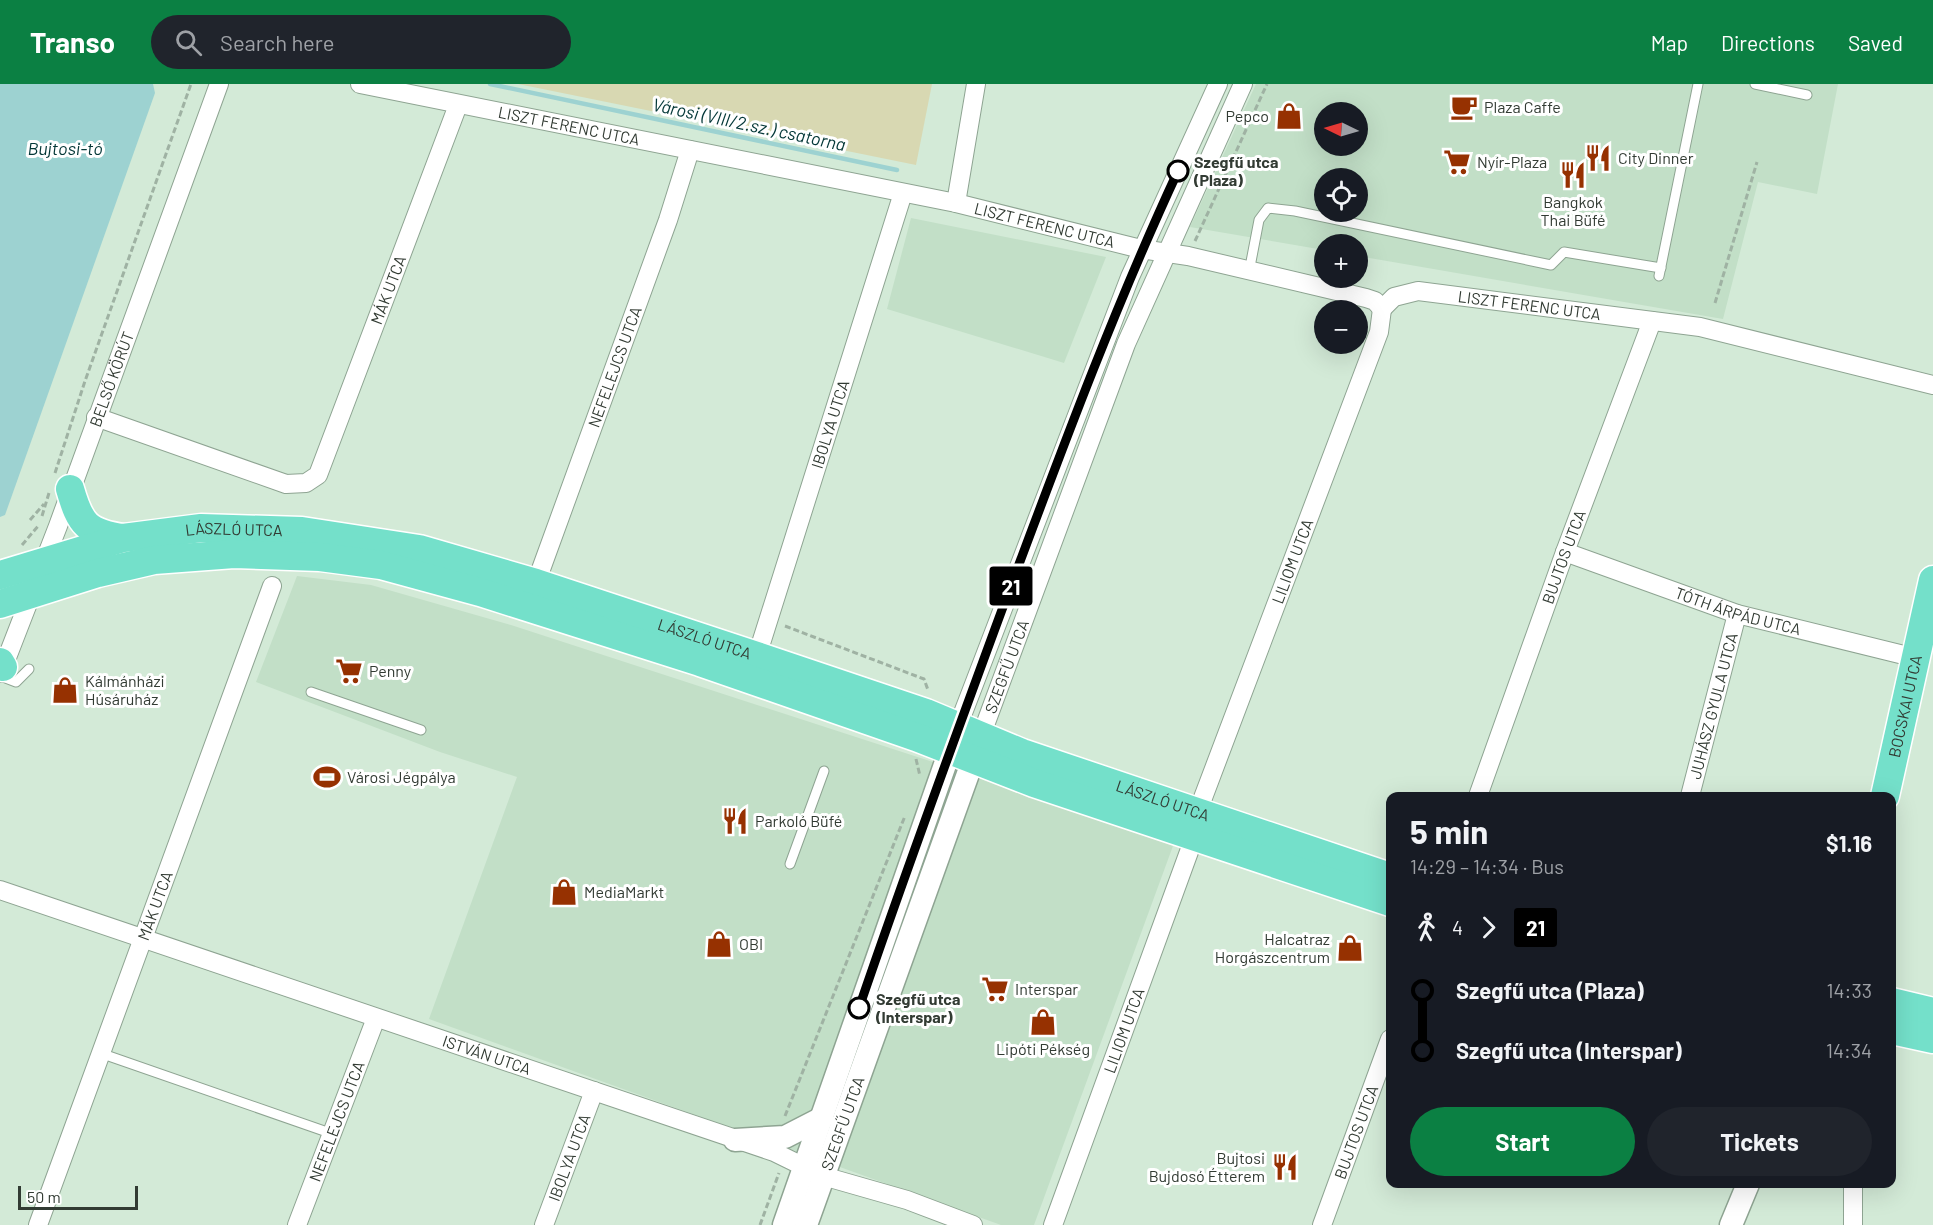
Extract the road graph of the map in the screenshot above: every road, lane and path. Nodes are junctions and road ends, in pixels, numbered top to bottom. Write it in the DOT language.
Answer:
graph roads {
  1 [pos="191,84"];
  2 [pos="219,84"];
  3 [pos="360,84"];
  4 [pos="976,84"];
  5 [pos="1218,84"];
  6 [pos="1243,84"];
  7 [pos="1266,84"];
  8 [pos="1698,84"];
  9 [pos="1755,84"];
  10 [pos="1807,95"];
  11 [pos="458,105"];
  12 [pos="690,150"];
  13 [pos="1757,162"];
  14 [pos="903,192"];
  15 [pos="956,203"];
  16 [pos="1142,249"];
  17 [pos="1165,252"];
  18 [pos="1188,256"];
  19 [pos="1249,272"];
  20 [pos="1715,303"];
  21 [pos="1382,309"];
  22 [pos="1652,321"];
  23 [pos="1933,385"];
  24 [pos="96,417"];
  25 [pos="57,487"];
  26 [pos="46,503"];
  27 [pos="30,520"];
  28 [pos="123,538"];
  29 [pos="17,550"];
  30 [pos="1564,552"];
  31 [pos="44,561"];
  32 [pos="0,575"];
  33 [pos="1933,580"];
  34 [pos="536,583"];
  35 [pos="273,586"];
  36 [pos="30,594"];
  37 [pos="0,604"];
  38 [pos="1930,612"];
  39 [pos="1737,615"];
  40 [pos="768,619"];
  41 [pos="757,656"];
  42 [pos="1916,658"];
  43 [pos="6,670"];
  44 [pos="311,692"];
  45 [pos="931,698"];
  46 [pos="421,730"];
  47 [pos="966,743"];
  48 [pos="914,749"];
  49 [pos="824,771"];
  50 [pos="916,787"];
  51 [pos="1479,792"];
  52 [pos="1691,792"];
  53 [pos="1886,792"];
  54 [pos="908,807"];
  55 [pos="1196,823"];
  56 [pos="790,864"];
  57 [pos="1386,877"];
  58 [pos="0,890"];
  59 [pos="1386,900"];
  60 [pos="144,937"];
  61 [pos="1896,1003"];
  62 [pos="1933,1012"];
  63 [pos="376,1018"];
  64 [pos="1896,1031"];
  65 [pos="1933,1039"];
  66 [pos="1386,1050"];
  67 [pos="99,1053"];
  68 [pos="594,1091"];
  69 [pos="822,1118"];
  70 [pos="330,1134"];
  71 [pos="735,1140"];
  72 [pos="785,1148"];
  73 [pos="814,1172"];
  74 [pos="1746,1188"];
  75 [pos="1853,1188"];
  76 [pos="38,1225"];
  77 [pos="297,1225"];
  78 [pos="543,1225"];
  79 [pos="760,1225"];
  80 [pos="784,1225"];
  81 [pos="806,1225"];
  82 [pos="974,1225"];
  83 [pos="1053,1225"];
  84 [pos="1322,1225"];
  85 [pos="1731,1225"];
  86 [pos="1853,1225"];
  1 -- 25 [label="path"];
  2 -- 24 [label="street, BELSŐ KÖRÚT"];
  3 -- 11 [label="street, LISZT FERENC UTCA"];
  4 -- 15 [label="street"];
  5 -- 16 [label="street, SZEGFŰ UTCA"];
  6 -- 17 [label="street, SZEGFŰ UTCA"];
  7 -- 18 [label="path"];
  8 -- 19 [label="lane"];
  9 -- 10 [label="lane"];
  11 -- 12 [label="street, LISZT FERENC UTCA"];
  11 -- 24 [label="street, MÁK UTCA"];
  12 -- 14 [label="street, LISZT FERENC UTCA"];
  12 -- 34 [label="street, NEFELEJCS UTCA"];
  13 -- 20 [label="path"];
  14 -- 15 [label="street, LISZT FERENC UTCA"];
  14 -- 40 [label="street, IBOLYA UTCA"];
  15 -- 16 [label="street, LISZT FERENC UTCA"];
  16 -- 17 [label="street, LISZT FERENC UTCA"];
  16 -- 47 [label="street, SZEGFŰ UTCA"];
  17 -- 18 [label="street, LISZT FERENC UTCA"];
  17 -- 47 [label="street, SZEGFŰ UTCA"];
  18 -- 19 [label="street, LISZT FERENC UTCA"];
  19 -- 21 [label="street, LISZT FERENC UTCA"];
  21 -- 22 [label="street, LISZT FERENC UTCA"];
  21 -- 55 [label="street, LILIOM UTCA"];
  22 -- 23 [label="street, LISZT FERENC UTCA"];
  22 -- 30 [label="street, BUJTOS UTCA"];
  24 -- 25 [label="street, BELSŐ KÖRÚT"];
  25 -- 26 [label="path"];
  25 -- 28 [label="main road"];
  25 -- 31 [label="street, BELSŐ KÖRÚT"];
  26 -- 27 [label="path"];
  26 -- 29 [label="path"];
  28 -- 31 [label="main road, LÁSZLÓ UTCA"];
  28 -- 34 [label="main road, LÁSZLÓ UTCA"];
  30 -- 39 [label="street, TÓTH ÁRPÁD UTCA"];
  30 -- 51 [label="street, BUJTOS UTCA"];
  31 -- 32 [label="main road, LÁSZLÓ UTCA"];
  31 -- 36 [label="street, BELSŐ KÖRÚT"];
  33 -- 38 [label="main road, BOCSKAI UTCA"];
  34 -- 41 [label="main road, LÁSZLÓ UTCA"];
  35 -- 60 [label="street, MÁK UTCA"];
  36 -- 37 [label="main road, LÁSZLÓ UTCA"];
  36 -- 43 [label="street, BELSŐ KÖRÚT"];
  36 -- 47 [label="main road, LÁSZLÓ UTCA"];
  38 -- 42 [label="main road, BOCSKAI UTCA"];
  39 -- 42 [label="street, TÓTH ÁRPÁD UTCA"];
  39 -- 52 [label="street, JUHÁSZ GYULA UTCA"];
  40 -- 41 [label="street, IBOLYA UTCA"];
  40 -- 45 [label="path"];
  41 -- 47 [label="main road, LÁSZLÓ UTCA"];
  42 -- 53 [label="main road, BOCSKAI UTCA"];
  44 -- 46 [label="lane"];
  47 -- 55 [label="main road, LÁSZLÓ UTCA"];
  47 -- 69 [label="street, SZEGFŰ UTCA"];
  47 -- 73 [label="street, SZEGFŰ UTCA"];
  48 -- 50 [label="path"];
  49 -- 56 [label="lane"];
  54 -- 72 [label="path"];
  55 -- 57 [label="main road, LÁSZLÓ UTCA"];
  55 -- 59 [label="main road, LÁSZLÓ UTCA"];
  55 -- 83 [label="street, LILIOM UTCA"];
  58 -- 60 [label="street, ISTVÁN UTCA"];
  60 -- 63 [label="street, ISTVÁN UTCA"];
  60 -- 67 [label="street, MÁK UTCA"];
  61 -- 62 [label="main road"];
  63 -- 68 [label="street, ISTVÁN UTCA"];
  63 -- 70 [label="street, NEFELEJCS UTCA"];
  64 -- 65 [label="main road"];
  66 -- 84 [label="street, BUJTOS UTCA"];
  67 -- 70 [label="lane"];
  67 -- 76 [label="street, MÁK UTCA"];
  68 -- 71 [label="street, ISTVÁN UTCA"];
  68 -- 78 [label="street, IBOLYA UTCA"];
  69 -- 72 [label="street"];
  69 -- 73 [label="street, SZEGFŰ UTCA"];
  70 -- 77 [label="street, NEFELEJCS UTCA"];
  71 -- 72 [label="street"];
  72 -- 73 [label="street"];
  72 -- 79 [label="path"];
  73 -- 80 [label="street, SZEGFŰ UTCA"];
  73 -- 81 [label="street, SZEGFŰ UTCA"];
  73 -- 82 [label="street"];
  74 -- 85 [label="street"];
  75 -- 86 [label="street"];
}
